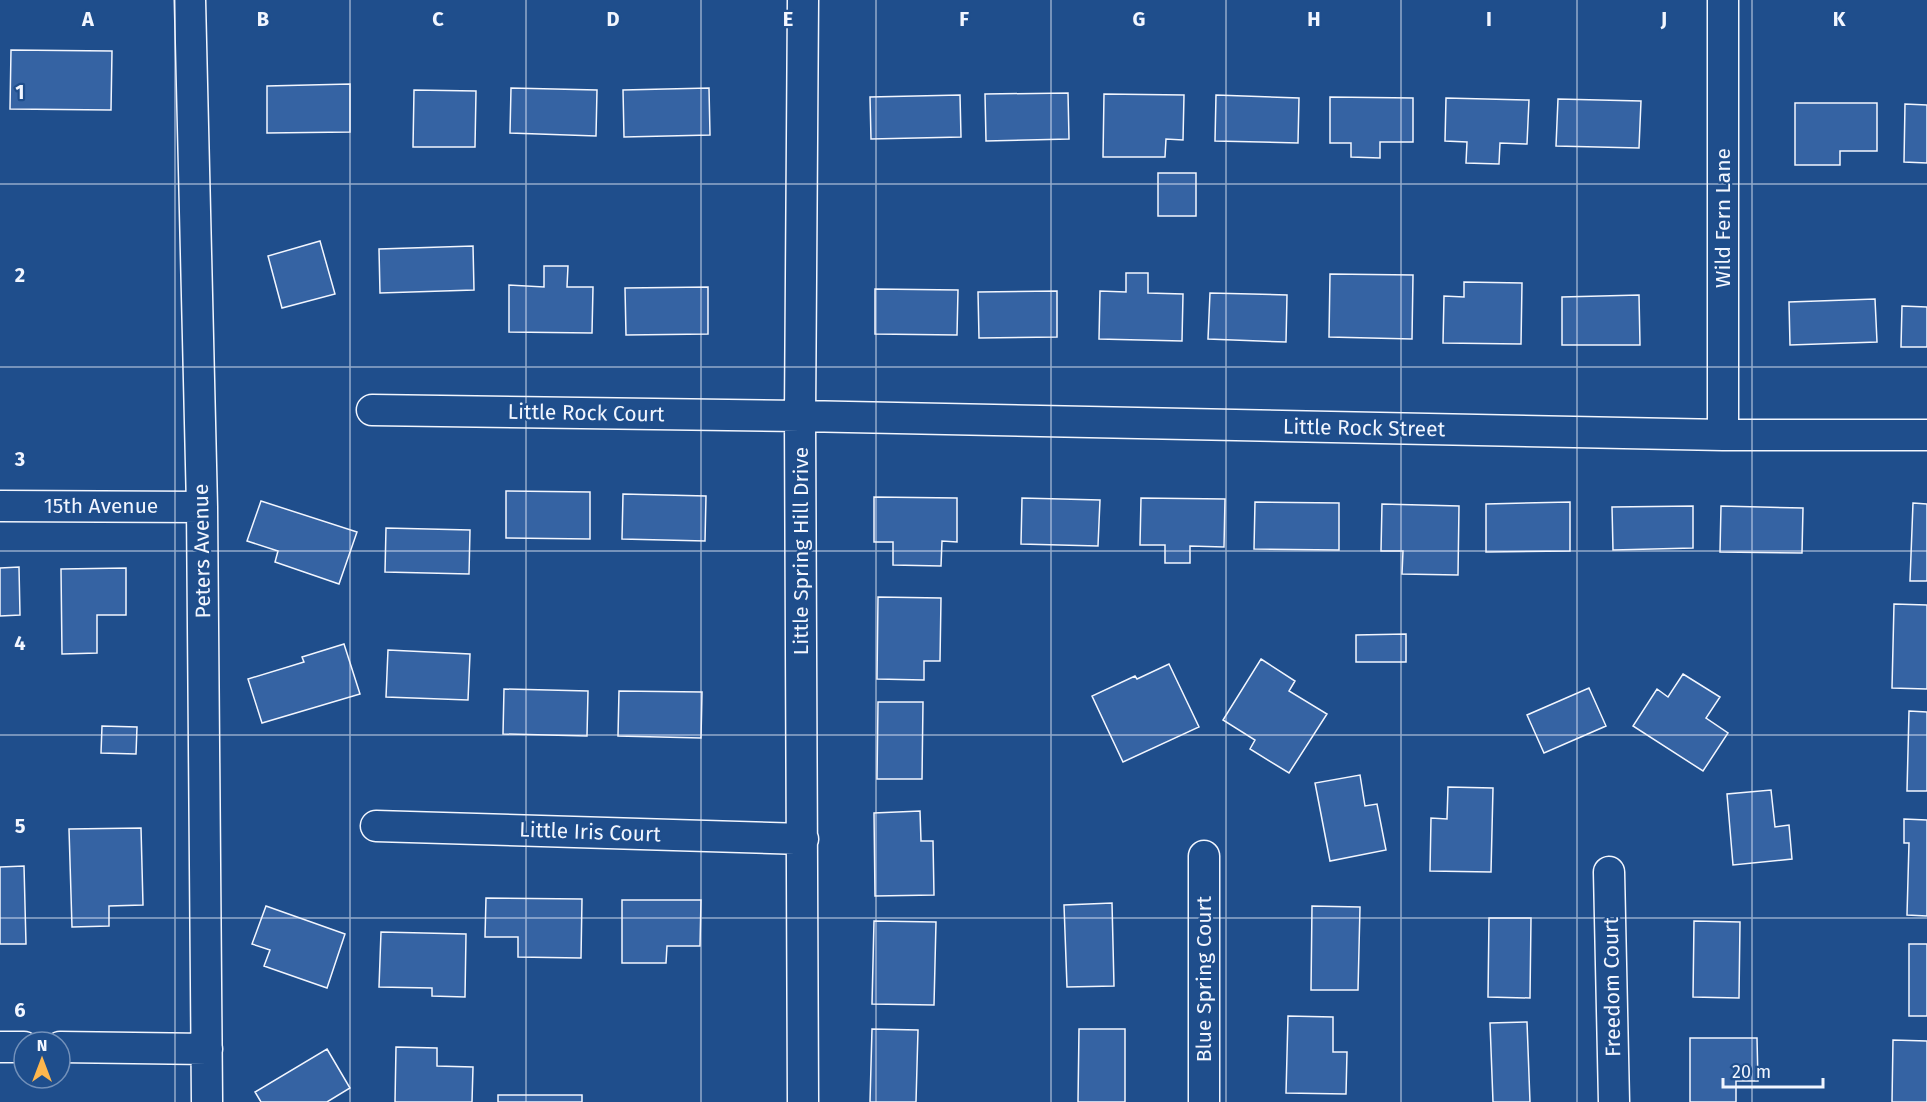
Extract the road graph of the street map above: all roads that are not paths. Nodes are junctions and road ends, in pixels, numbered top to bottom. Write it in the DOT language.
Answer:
graph roads {
  1 [pos="190,0"];
  2 [pos="803,0"];
  3 [pos="1723,0"];
  4 [pos="372,410"];
  5 [pos="800,416"];
  6 [pos="1723,435"];
  7 [pos="1927,435"];
  8 [pos="0,506"];
  9 [pos="202,507"];
  10 [pos="376,826"];
  11 [pos="803,839"];
  12 [pos="1204,855"];
  13 [pos="1609,872"];
  14 [pos="72,1047"];
  15 [pos="207,1049"];
  16 [pos="207,1102"];
  17 [pos="803,1102"];
  18 [pos="1204,1102"];
  19 [pos="1614,1102"];
  1 -- 9 [label="street, Peters Avenue"];
  2 -- 5 [label="street, Little Spring Hill Drive"];
  3 -- 6 [label="street, Wild Fern Lane"];
  4 -- 5 [label="street, Little Rock Court"];
  5 -- 6 [label="street, Little Rock Street"];
  5 -- 11 [label="street, Little Spring Hill Drive"];
  6 -- 7 [label="street, Little Rock Street"];
  8 -- 9 [label="street, 15th Avenue"];
  9 -- 15 [label="street, Peters Avenue"];
  10 -- 11 [label="street, Little Iris Court"];
  11 -- 17 [label="street, Little Spring Hill Drive"];
  12 -- 18 [label="street, Blue Spring Court"];
  13 -- 19 [label="street, Freedom Court"];
  14 -- 15 [label="street"];
  15 -- 16 [label="street, Peters Avenue"];
}
